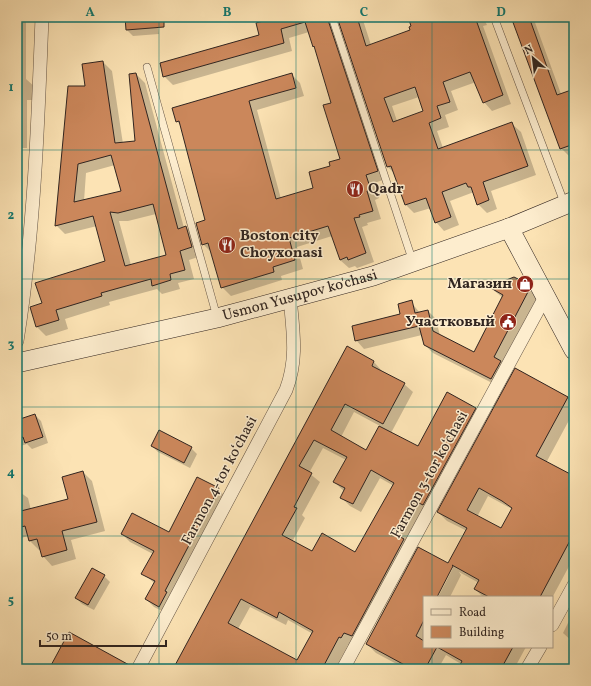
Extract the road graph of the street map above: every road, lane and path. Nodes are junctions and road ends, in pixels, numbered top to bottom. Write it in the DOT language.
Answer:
graph roads {
  1 [pos="42,17"];
  2 [pos="332,17"];
  3 [pos="494,17"];
  4 [pos="147,67"];
  5 [pos="569,203"];
  6 [pos="509,228"];
  7 [pos="413,262"];
  8 [pos="546,297"];
  9 [pos="290,298"];
  10 [pos="217,318"];
  11 [pos="17,341"];
  12 [pos="574,350"];
  13 [pos="17,363"];
  14 [pos="574,585"];
  15 [pos="553,623"];
  16 [pos="539,648"];
  17 [pos="138,669"];
  18 [pos="343,669"];
  19 [pos="527,669"];
  1 -- 11 [label="street"];
  2 -- 7 [label="lane"];
  3 -- 5 [label="lane"];
  4 -- 10 [label="lane"];
  5 -- 6 [label="main road, Usmon Yusupov ko'chasi"];
  6 -- 7 [label="main road, Usmon Yusupov ko'chasi"];
  6 -- 8 [label="main road"];
  7 -- 9 [label="main road, Usmon Yusupov ko'chasi"];
  8 -- 12 [label="main road"];
  8 -- 18 [label="street, Farmon 3-tor koʻchasi"];
  9 -- 10 [label="main road, Usmon Yusupov ko'chasi"];
  9 -- 17 [label="street, Farmon 4-tor koʻchasi"];
  10 -- 13 [label="main road, Usmon Yusupov ko'chasi"];
  14 -- 15 [label="street"];
  16 -- 19 [label="street"];
}
